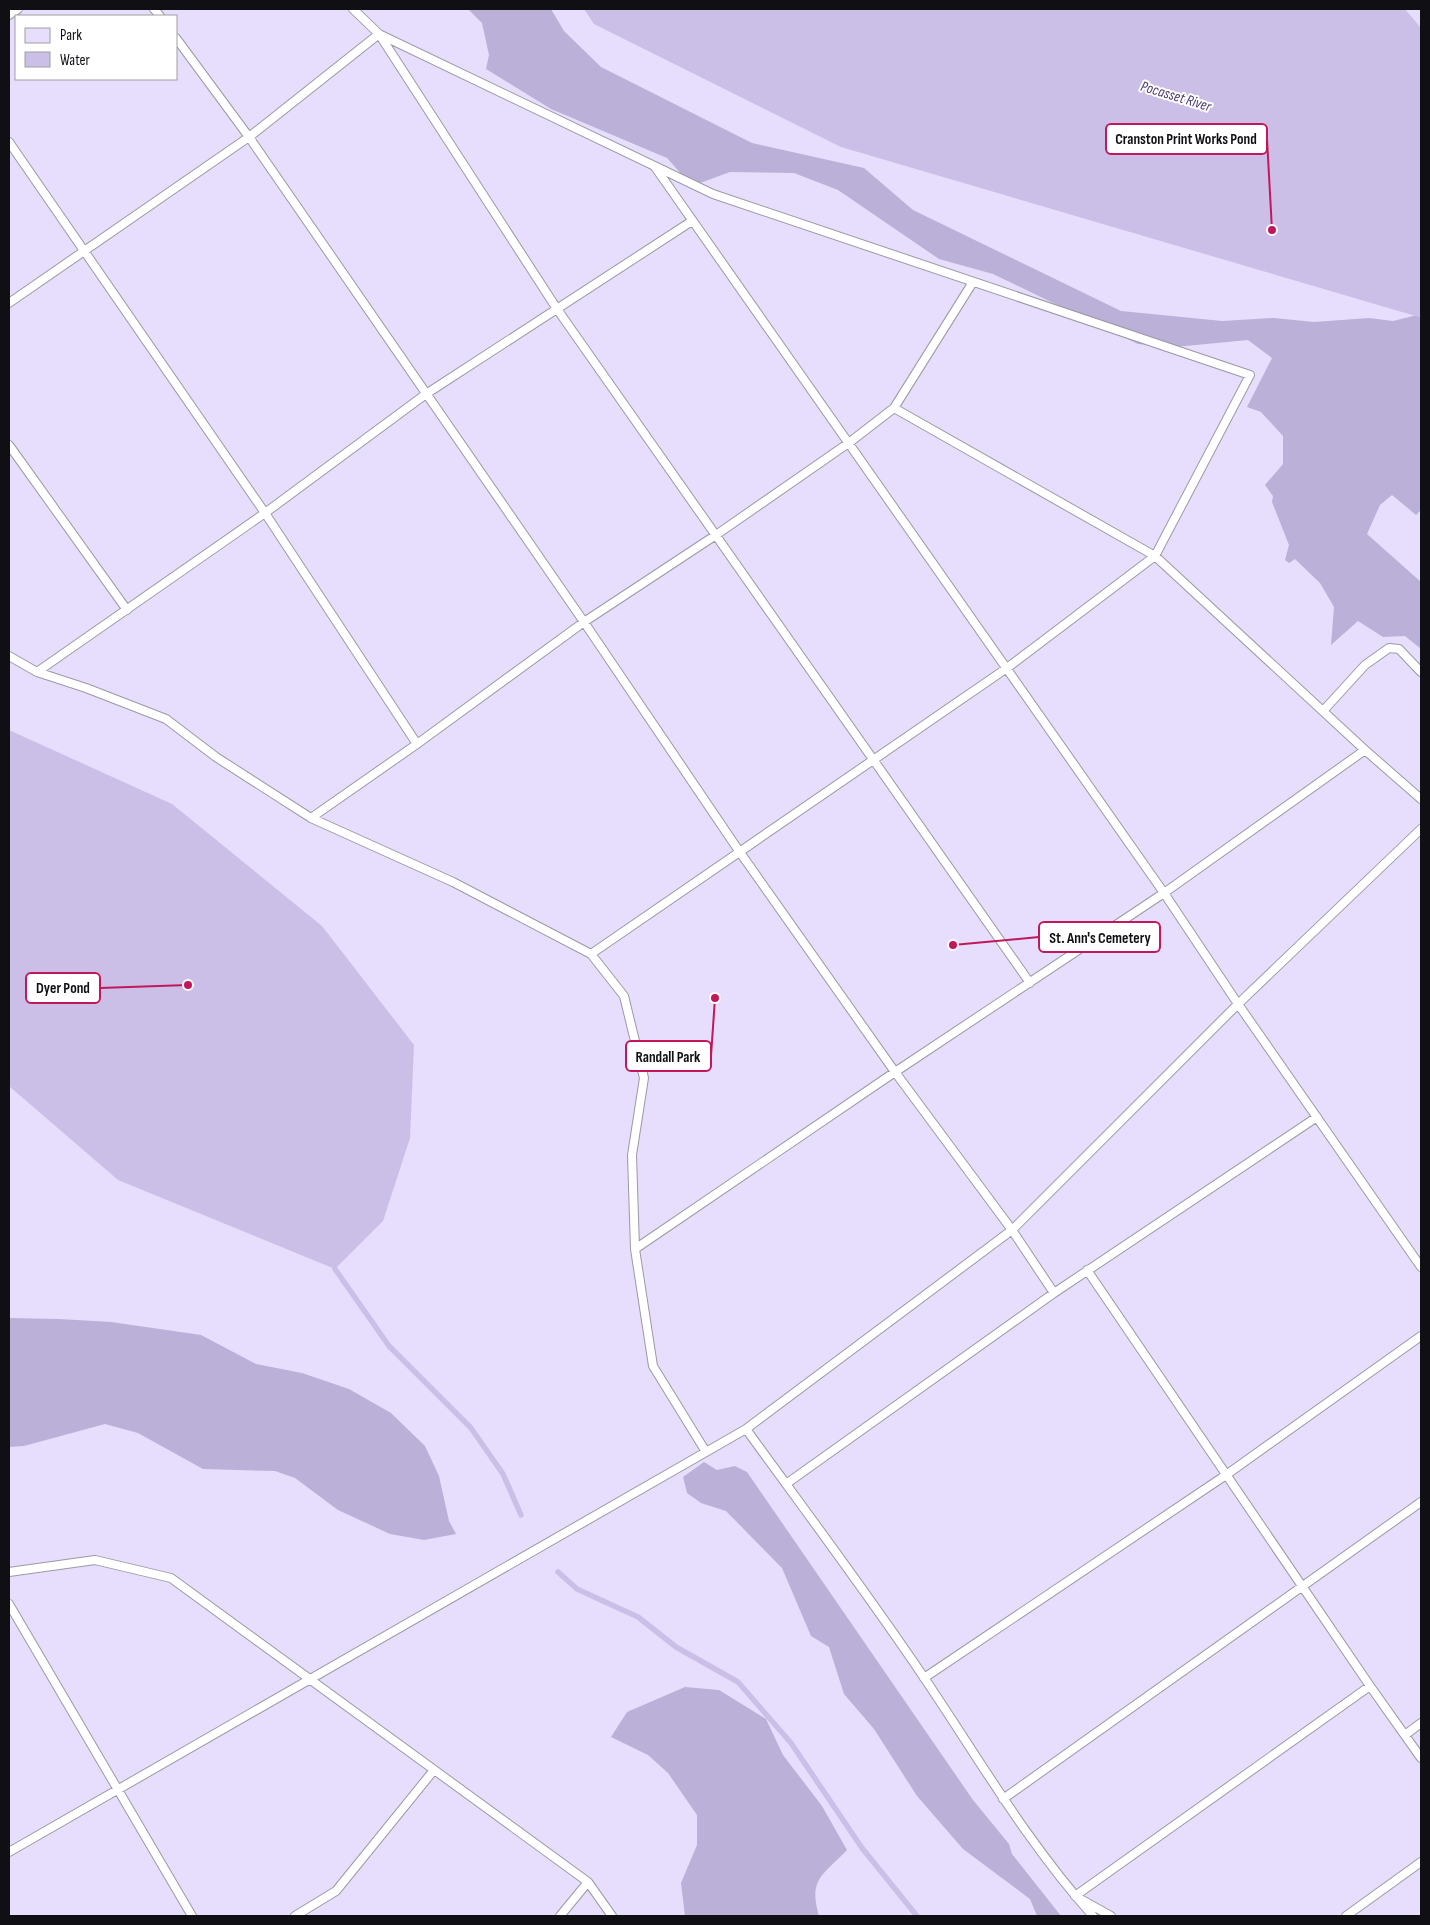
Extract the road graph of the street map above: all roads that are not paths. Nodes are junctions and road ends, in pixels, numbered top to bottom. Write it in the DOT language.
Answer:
graph roads {
  1 [pos="18,9"];
  2 [pos="353,9"];
  3 [pos="9,15"];
  4 [pos="378,34"];
  5 [pos="178,41"];
  6 [pos="249,137"];
  7 [pos="9,142"];
  8 [pos="654,166"];
  9 [pos="692,221"];
  10 [pos="84,251"];
  11 [pos="973,282"];
  12 [pos="9,303"];
  13 [pos="557,309"];
  14 [pos="426,394"];
  15 [pos="894,408"];
  16 [pos="850,442"];
  17 [pos="9,445"];
  18 [pos="265,513"];
  19 [pos="716,535"];
  20 [pos="1155,556"];
  21 [pos="127,610"];
  22 [pos="584,622"];
  23 [pos="9,656"];
  24 [pos="1008,668"];
  25 [pos="37,672"];
  26 [pos="1421,672"];
  27 [pos="1323,711"];
  28 [pos="417,744"];
  29 [pos="1365,750"];
  30 [pos="873,760"];
  31 [pos="1421,799"];
  32 [pos="311,818"];
  33 [pos="1421,830"];
  34 [pos="739,851"];
  35 [pos="1164,893"];
  36 [pos="591,954"];
  37 [pos="1030,983"];
  38 [pos="1238,1004"];
  39 [pos="895,1072"];
  40 [pos="1317,1117"];
  41 [pos="1012,1230"];
  42 [pos="635,1248"];
  43 [pos="1421,1267"];
  44 [pos="1087,1270"];
  45 [pos="1054,1293"];
  46 [pos="1421,1336"];
  47 [pos="746,1429"];
  48 [pos="706,1452"];
  49 [pos="1226,1475"];
  50 [pos="786,1484"];
  51 [pos="1421,1502"];
  52 [pos="9,1572"];
  53 [pos="1302,1587"];
  54 [pos="9,1604"];
  55 [pos="924,1678"];
  56 [pos="310,1679"];
  57 [pos="1370,1686"];
  58 [pos="1421,1723"];
  59 [pos="1405,1735"];
  60 [pos="1421,1758"];
  61 [pos="434,1770"];
  62 [pos="118,1790"];
  63 [pos="1003,1800"];
  64 [pos="9,1852"];
  65 [pos="1421,1862"];
  66 [pos="588,1882"];
  67 [pos="1075,1896"];
  68 [pos="192,1916"];
  69 [pos="295,1916"];
  70 [pos="560,1916"];
  71 [pos="612,1916"];
  72 [pos="1093,1916"];
  73 [pos="1111,1916"];
  74 [pos="1346,1916"];
  1 -- 3 [label="lane"];
  2 -- 4 [label="lane"];
  4 -- 6 [label="lane"];
  4 -- 8 [label="lane"];
  4 -- 13 [label="lane"];
  5 -- 6 [label="lane"];
  6 -- 10 [label="lane"];
  6 -- 14 [label="lane"];
  7 -- 10 [label="lane"];
  8 -- 9 [label="lane"];
  8 -- 11 [label="lane"];
  9 -- 13 [label="lane"];
  9 -- 16 [label="lane"];
  10 -- 12 [label="lane"];
  10 -- 18 [label="lane"];
  11 -- 15 [label="lane"];
  11 -- 20 [label="lane"];
  13 -- 14 [label="lane"];
  13 -- 19 [label="lane"];
  14 -- 18 [label="lane"];
  14 -- 22 [label="lane"];
  15 -- 16 [label="lane"];
  15 -- 20 [label="lane"];
  16 -- 19 [label="lane"];
  16 -- 24 [label="lane"];
  17 -- 21 [label="lane"];
  18 -- 21 [label="lane"];
  18 -- 28 [label="lane"];
  19 -- 22 [label="lane"];
  19 -- 30 [label="lane"];
  20 -- 24 [label="lane"];
  20 -- 27 [label="lane"];
  21 -- 25 [label="lane"];
  22 -- 28 [label="lane"];
  22 -- 34 [label="lane"];
  23 -- 25 [label="lane"];
  24 -- 30 [label="lane"];
  24 -- 35 [label="lane"];
  25 -- 32 [label="lane"];
  26 -- 27 [label="lane"];
  27 -- 29 [label="lane"];
  28 -- 32 [label="lane"];
  29 -- 31 [label="lane"];
  29 -- 35 [label="lane"];
  30 -- 34 [label="lane"];
  30 -- 37 [label="lane"];
  32 -- 36 [label="lane"];
  33 -- 38 [label="lane"];
  34 -- 36 [label="lane"];
  34 -- 39 [label="lane"];
  35 -- 37 [label="lane"];
  35 -- 38 [label="lane"];
  36 -- 42 [label="lane"];
  37 -- 39 [label="lane"];
  38 -- 40 [label="lane"];
  38 -- 41 [label="lane"];
  39 -- 41 [label="lane"];
  39 -- 42 [label="lane"];
  40 -- 43 [label="lane"];
  40 -- 44 [label="lane"];
  41 -- 45 [label="lane"];
  41 -- 47 [label="lane"];
  42 -- 48 [label="lane"];
  44 -- 45 [label="lane"];
  44 -- 49 [label="lane"];
  45 -- 50 [label="lane"];
  46 -- 49 [label="lane"];
  47 -- 48 [label="lane"];
  47 -- 50 [label="lane"];
  48 -- 56 [label="lane"];
  49 -- 53 [label="lane"];
  49 -- 55 [label="lane"];
  50 -- 55 [label="lane"];
  51 -- 53 [label="lane"];
  52 -- 56 [label="lane"];
  53 -- 57 [label="lane"];
  53 -- 63 [label="lane"];
  54 -- 62 [label="lane"];
  55 -- 63 [label="lane"];
  56 -- 61 [label="lane"];
  56 -- 62 [label="lane"];
  57 -- 59 [label="lane"];
  57 -- 67 [label="lane"];
  58 -- 59 [label="lane"];
  59 -- 60 [label="lane"];
  61 -- 66 [label="lane"];
  61 -- 69 [label="lane"];
  62 -- 64 [label="lane"];
  62 -- 68 [label="lane"];
  63 -- 67 [label="lane"];
  65 -- 74 [label="lane"];
  66 -- 70 [label="lane"];
  66 -- 71 [label="lane"];
  67 -- 72 [label="lane"];
  67 -- 73 [label="lane"];
}
